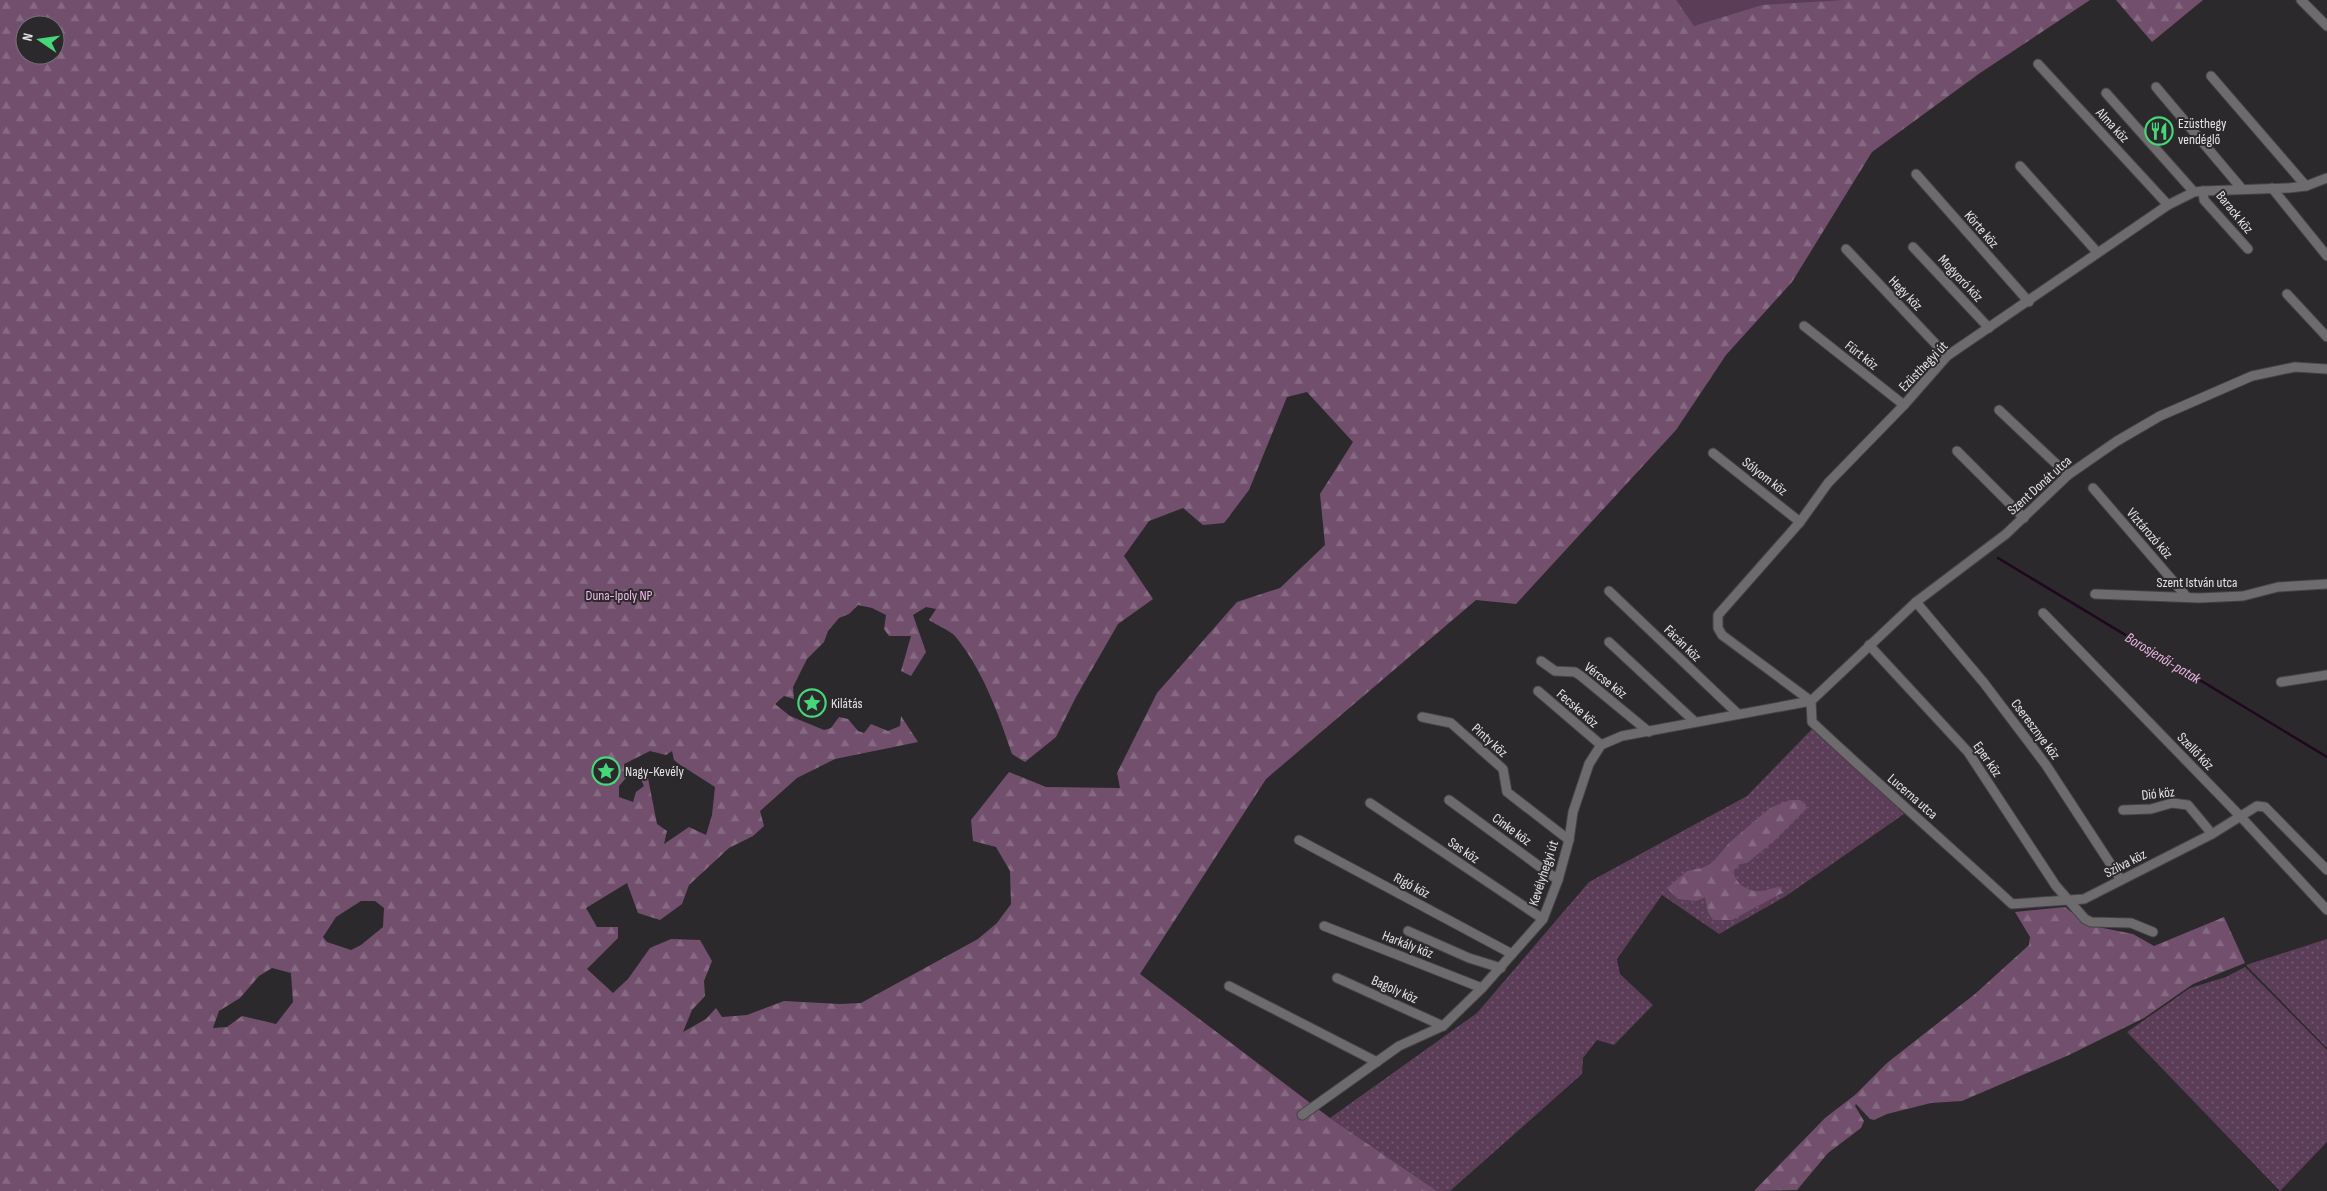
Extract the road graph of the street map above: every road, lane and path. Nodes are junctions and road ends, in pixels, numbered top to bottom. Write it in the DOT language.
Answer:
graph roads {
  1 [pos="2302,0"];
  2 [pos="2327,26"];
  3 [pos="2038,64"];
  4 [pos="2210,76"];
  5 [pos="2156,87"];
  6 [pos="2106,93"];
  7 [pos="2020,166"];
  8 [pos="1916,174"];
  9 [pos="2327,178"];
  10 [pos="2306,186"];
  11 [pos="2272,188"];
  12 [pos="2242,189"];
  13 [pos="2198,191"];
  14 [pos="2168,205"];
  15 [pos="1913,247"];
  16 [pos="1846,249"];
  17 [pos="2248,249"];
  18 [pos="2097,252"];
  19 [pos="2327,256"];
  20 [pos="2287,294"];
  21 [pos="2029,302"];
  22 [pos="1804,326"];
  23 [pos="1989,328"];
  24 [pos="2327,337"];
  25 [pos="1947,356"];
  26 [pos="2327,369"];
  27 [pos="1904,405"];
  28 [pos="1999,410"];
  29 [pos="1957,451"];
  30 [pos="1713,453"];
  31 [pos="2068,475"];
  32 [pos="2093,488"];
  33 [pos="2024,518"];
  34 [pos="1800,522"];
  35 [pos="2327,584"];
  36 [pos="1609,591"];
  37 [pos="2095,594"];
  38 [pos="2186,596"];
  39 [pos="1916,602"];
  40 [pos="2042,613"];
  41 [pos="1609,642"];
  42 [pos="1869,645"];
  43 [pos="1541,661"];
  44 [pos="2327,675"];
  45 [pos="2281,682"];
  46 [pos="1538,691"];
  47 [pos="1811,701"];
  48 [pos="1738,714"];
  49 [pos="1422,716"];
  50 [pos="1695,722"];
  51 [pos="1649,732"];
  52 [pos="1600,745"];
  53 [pos="1448,800"];
  54 [pos="1370,803"];
  55 [pos="2123,810"];
  56 [pos="2241,817"];
  57 [pos="2212,834"];
  58 [pos="1299,840"];
  59 [pos="1569,840"];
  60 [pos="2327,870"];
  61 [pos="1558,880"];
  62 [pos="2121,880"];
  63 [pos="2069,901"];
  64 [pos="2012,904"];
  65 [pos="2327,910"];
  66 [pos="1542,919"];
  67 [pos="1324,926"];
  68 [pos="1408,931"];
  69 [pos="2153,932"];
  70 [pos="1512,954"];
  71 [pos="1501,968"];
  72 [pos="1336,978"];
  73 [pos="1229,986"];
  74 [pos="1482,988"];
  75 [pos="1443,1026"];
  76 [pos="1377,1062"];
  77 [pos="1302,1114"];
  1 -- 2 [label="street"];
  3 -- 14 [label="street, Alma köz"];
  4 -- 10 [label="street"];
  5 -- 12 [label="street"];
  6 -- 13 [label="street, Barack köz"];
  7 -- 18 [label="street"];
  8 -- 21 [label="street, Körte köz"];
  9 -- 10 [label="street, Ezüsthegyi út"];
  10 -- 11 [label="street, Ezüsthegyi út"];
  11 -- 12 [label="street, Ezüsthegyi út"];
  11 -- 19 [label="street"];
  12 -- 13 [label="street, Ezüsthegyi út"];
  13 -- 14 [label="street, Ezüsthegyi út"];
  13 -- 17 [label="street, Barack köz"];
  14 -- 18 [label="street, Ezüsthegyi út"];
  15 -- 23 [label="street, Mogyoró köz"];
  16 -- 25 [label="street, Hegy köz"];
  18 -- 21 [label="street, Ezüsthegyi út"];
  20 -- 24 [label="street"];
  21 -- 23 [label="street, Ezüsthegyi út"];
  22 -- 27 [label="street, Fürt köz"];
  23 -- 25 [label="street, Ezüsthegyi út"];
  25 -- 27 [label="street, Ezüsthegyi út"];
  26 -- 31 [label="street, Szent Donát utca"];
  27 -- 34 [label="street, Ezüsthegyi út"];
  28 -- 31 [label="street"];
  29 -- 33 [label="street"];
  30 -- 34 [label="street, Sólyom köz"];
  31 -- 33 [label="street, Szent Donát utca"];
  32 -- 38 [label="street, Víztározó köz"];
  33 -- 39 [label="street, Szent Donát utca"];
  34 -- 47 [label="street, Ezüsthegyi út"];
  35 -- 38 [label="street, Szent István utca"];
  36 -- 48 [label="street, Fácán köz"];
  37 -- 38 [label="street, Szent István utca"];
  39 -- 42 [label="street, Szent Donát utca"];
  39 -- 62 [label="street, Cseresznye köz"];
  40 -- 56 [label="street, Szellő köz"];
  41 -- 50 [label="street"];
  42 -- 47 [label="street, Szent Donát utca"];
  42 -- 63 [label="street, Eper köz"];
  43 -- 51 [label="street, Vércse köz"];
  44 -- 45 [label="street"];
  46 -- 52 [label="street, Fecske köz"];
  47 -- 48 [label="street"];
  47 -- 64 [label="street, Lucerna utca"];
  48 -- 50 [label="street"];
  49 -- 59 [label="street, Pinty köz"];
  50 -- 51 [label="street"];
  51 -- 52 [label="street"];
  52 -- 59 [label="street, Kevélyhegyi út"];
  53 -- 61 [label="street, Cinke köz"];
  54 -- 66 [label="street, Sas köz"];
  55 -- 57 [label="street, Dió köz"];
  56 -- 57 [label="street, Szilva köz"];
  56 -- 60 [label="street, Szilva köz"];
  56 -- 65 [label="street, Szellő köz"];
  57 -- 62 [label="street, Szilva köz"];
  58 -- 70 [label="street, Rigó köz"];
  59 -- 61 [label="street, Kevélyhegyi út"];
  61 -- 66 [label="street, Kevélyhegyi út"];
  62 -- 63 [label="street, Szilva köz"];
  63 -- 64 [label="street, Szilva köz"];
  63 -- 69 [label="street, Eper köz"];
  66 -- 70 [label="street, Kevélyhegyi út"];
  67 -- 74 [label="street, Harkály köz"];
  68 -- 71 [label="street"];
  70 -- 71 [label="street, Kevélyhegyi út"];
  71 -- 74 [label="street, Kevélyhegyi út"];
  72 -- 75 [label="street, Bagoly köz"];
  73 -- 76 [label="street"];
  74 -- 75 [label="street, Kevélyhegyi út"];
  75 -- 76 [label="street, Kevélyhegyi út"];
  76 -- 77 [label="street, Kevélyhegyi út"];
}
